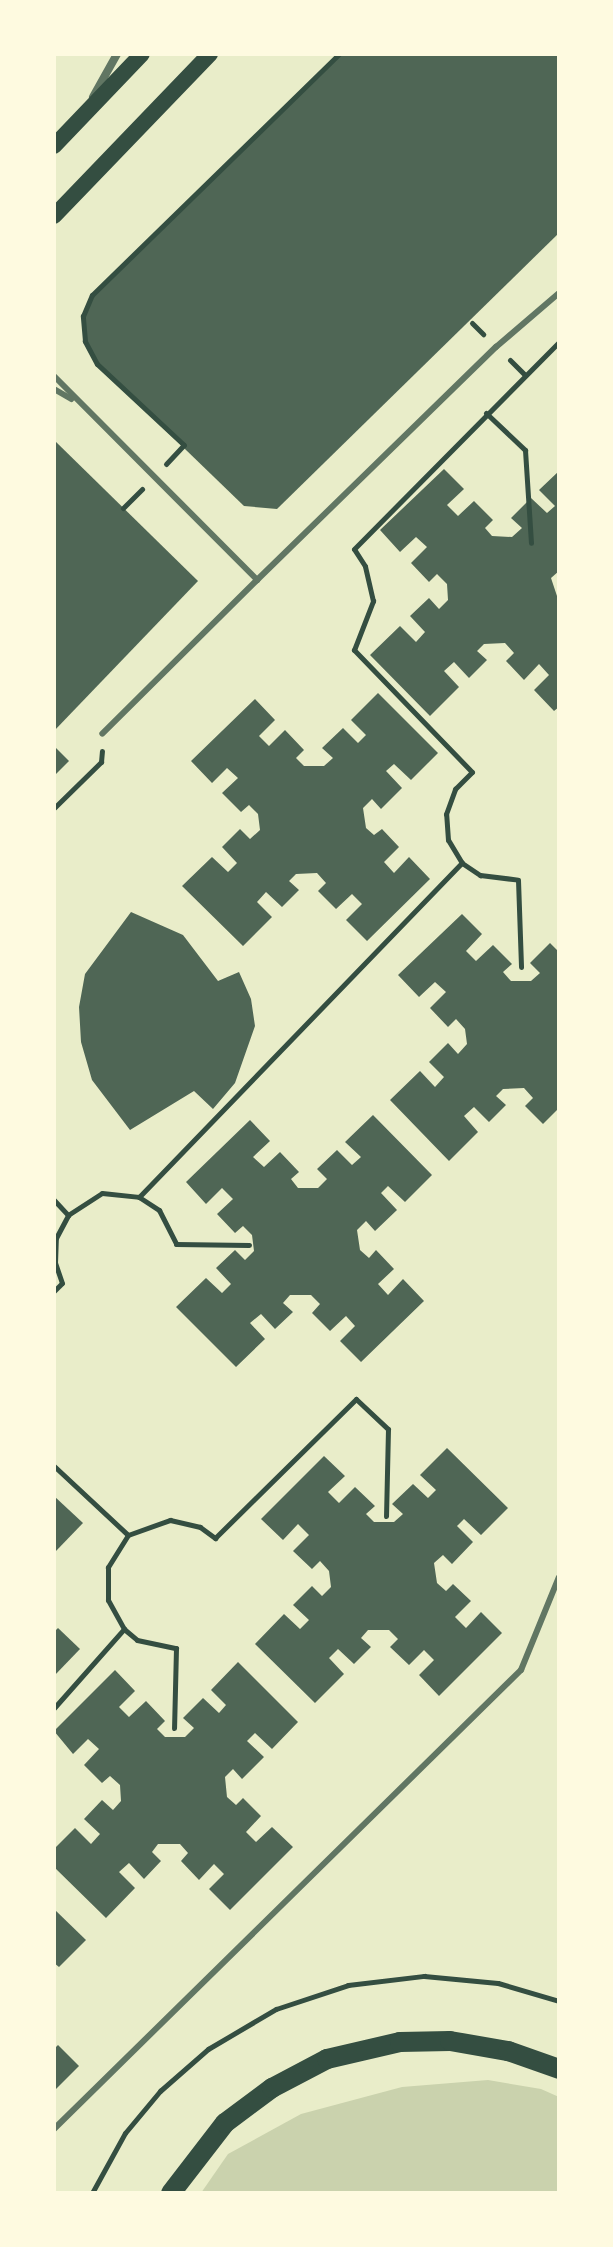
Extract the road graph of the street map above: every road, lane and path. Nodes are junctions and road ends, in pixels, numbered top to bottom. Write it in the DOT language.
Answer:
graph roads {
  1 [pos="117,54"];
  2 [pos="142,54"];
  3 [pos="210,54"];
  4 [pos="339,54"];
  5 [pos="80,119"];
  6 [pos="54,146"];
  7 [pos="54,216"];
  8 [pos="559,293"];
  9 [pos="559,342"];
  10 [pos="54,376"];
  11 [pos="54,389"];
  12 [pos="74,401"];
  13 [pos="486,413"];
  14 [pos="184,445"];
  15 [pos="531,543"];
  16 [pos="257,580"];
  17 [pos="102,734"];
  18 [pos="54,808"];
  19 [pos="462,863"];
  20 [pos="521,967"];
  21 [pos="139,1197"];
  22 [pos="54,1200"];
  23 [pos="68,1215"];
  24 [pos="249,1245"];
  25 [pos="54,1291"];
  26 [pos="54,1466"];
  27 [pos="386,1516"];
  28 [pos="128,1535"];
  29 [pos="559,1577"];
  30 [pos="124,1629"];
  31 [pos="54,1708"];
  32 [pos="174,1728"];
  33 [pos="559,2001"];
  34 [pos="559,2069"];
  35 [pos="54,2129"];
  36 [pos="92,2193"];
  37 [pos="171,2193"];
  1 -- 5 [label="street"];
  2 -- 5 [label="main road"];
  3 -- 7 [label="main road"];
  4 -- 14 [label="path"];
  5 -- 6 [label="main road"];
  8 -- 16 [label="lane"];
  9 -- 13 [label="path"];
  10 -- 12 [label="lane"];
  11 -- 12 [label="lane"];
  12 -- 16 [label="lane"];
  13 -- 15 [label="path"];
  13 -- 19 [label="path"];
  16 -- 17 [label="lane"];
  17 -- 18 [label="path"];
  19 -- 20 [label="path"];
  19 -- 21 [label="path"];
  21 -- 23 [label="path"];
  21 -- 24 [label="path"];
  22 -- 23 [label="path"];
  23 -- 25 [label="path"];
  26 -- 28 [label="path"];
  27 -- 28 [label="path"];
  28 -- 30 [label="path"];
  29 -- 35 [label="lane"];
  30 -- 31 [label="path"];
  30 -- 32 [label="path"];
  33 -- 36 [label="path"];
  34 -- 37 [label="main road"];
}
